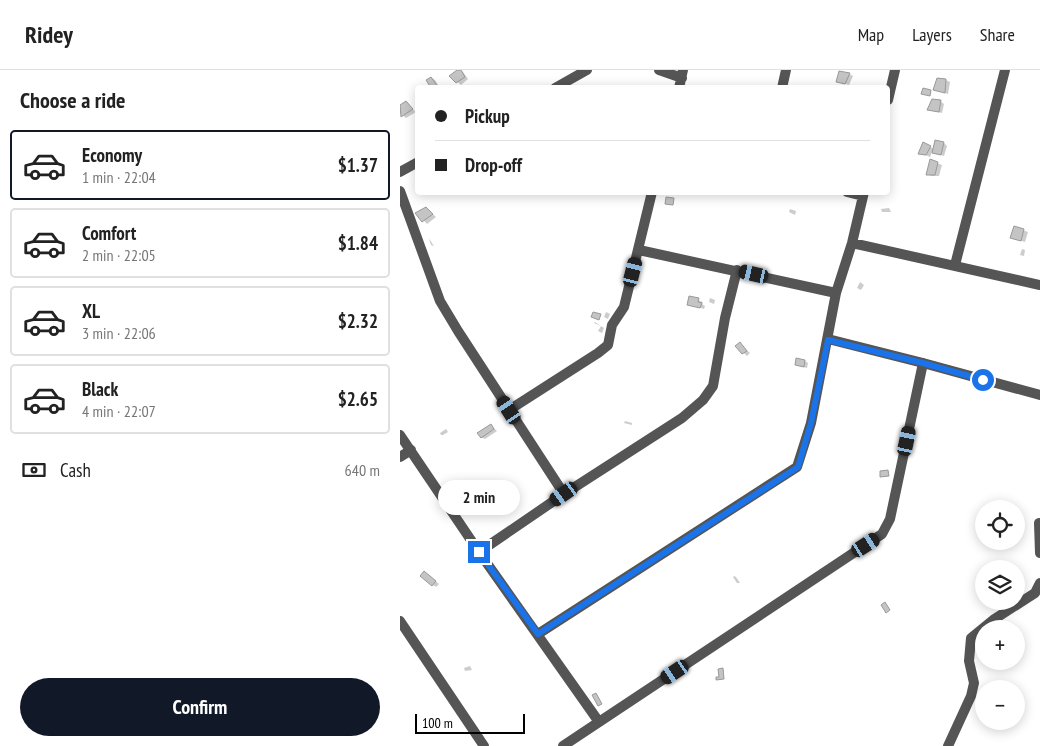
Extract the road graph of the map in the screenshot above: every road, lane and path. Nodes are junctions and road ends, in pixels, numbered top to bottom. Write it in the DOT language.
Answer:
graph roads {
  1 [pos="587,70"];
  2 [pos="659,70"];
  3 [pos="786,70"];
  4 [pos="895,70"];
  5 [pos="1004,70"];
  6 [pos="681,79"];
  7 [pos="560,85"];
  8 [pos="783,85"];
  9 [pos="890,91"];
  10 [pos="415,164"];
  11 [pos="400,172"];
  12 [pos="400,191"];
  13 [pos="651,195"];
  14 [pos="864,195"];
  15 [pos="852,243"];
  16 [pos="639,250"];
  17 [pos="956,265"];
  18 [pos="737,270"];
  19 [pos="1040,285"];
  20 [pos="836,293"];
  21 [pos="828,340"];
  22 [pos="923,363"];
  23 [pos="1040,395"];
  24 [pos="509,410"];
  25 [pos="400,435"];
  26 [pos="411,450"];
  27 [pos="400,457"];
  28 [pos="564,494"];
  29 [pos="1039,523"];
  30 [pos="479,552"];
  31 [pos="1040,553"];
  32 [pos="1040,583"];
  33 [pos="400,621"];
  34 [pos="538,634"];
  35 [pos="599,722"];
  36 [pos="484,746"];
  37 [pos="563,746"];
  38 [pos="948,746"];
  1 -- 7 [label="street"];
  2 -- 6 [label="street"];
  3 -- 8 [label="street"];
  4 -- 9 [label="street"];
  5 -- 17 [label="street"];
  10 -- 11 [label="street"];
  12 -- 24 [label="street"];
  13 -- 16 [label="street"];
  14 -- 15 [label="street"];
  15 -- 17 [label="street"];
  15 -- 20 [label="street"];
  16 -- 18 [label="street"];
  16 -- 24 [label="street"];
  17 -- 19 [label="street"];
  18 -- 20 [label="street"];
  18 -- 28 [label="street"];
  20 -- 21 [label="street"];
  21 -- 22 [label="street"];
  21 -- 34 [label="street"];
  22 -- 23 [label="street"];
  22 -- 35 [label="street"];
  24 -- 28 [label="street"];
  25 -- 26 [label="street"];
  26 -- 27 [label="street"];
  26 -- 30 [label="street"];
  28 -- 30 [label="street"];
  29 -- 31 [label="street"];
  30 -- 34 [label="street"];
  32 -- 38 [label="street"];
  33 -- 36 [label="street"];
  34 -- 35 [label="street"];
  35 -- 37 [label="street"];
}
